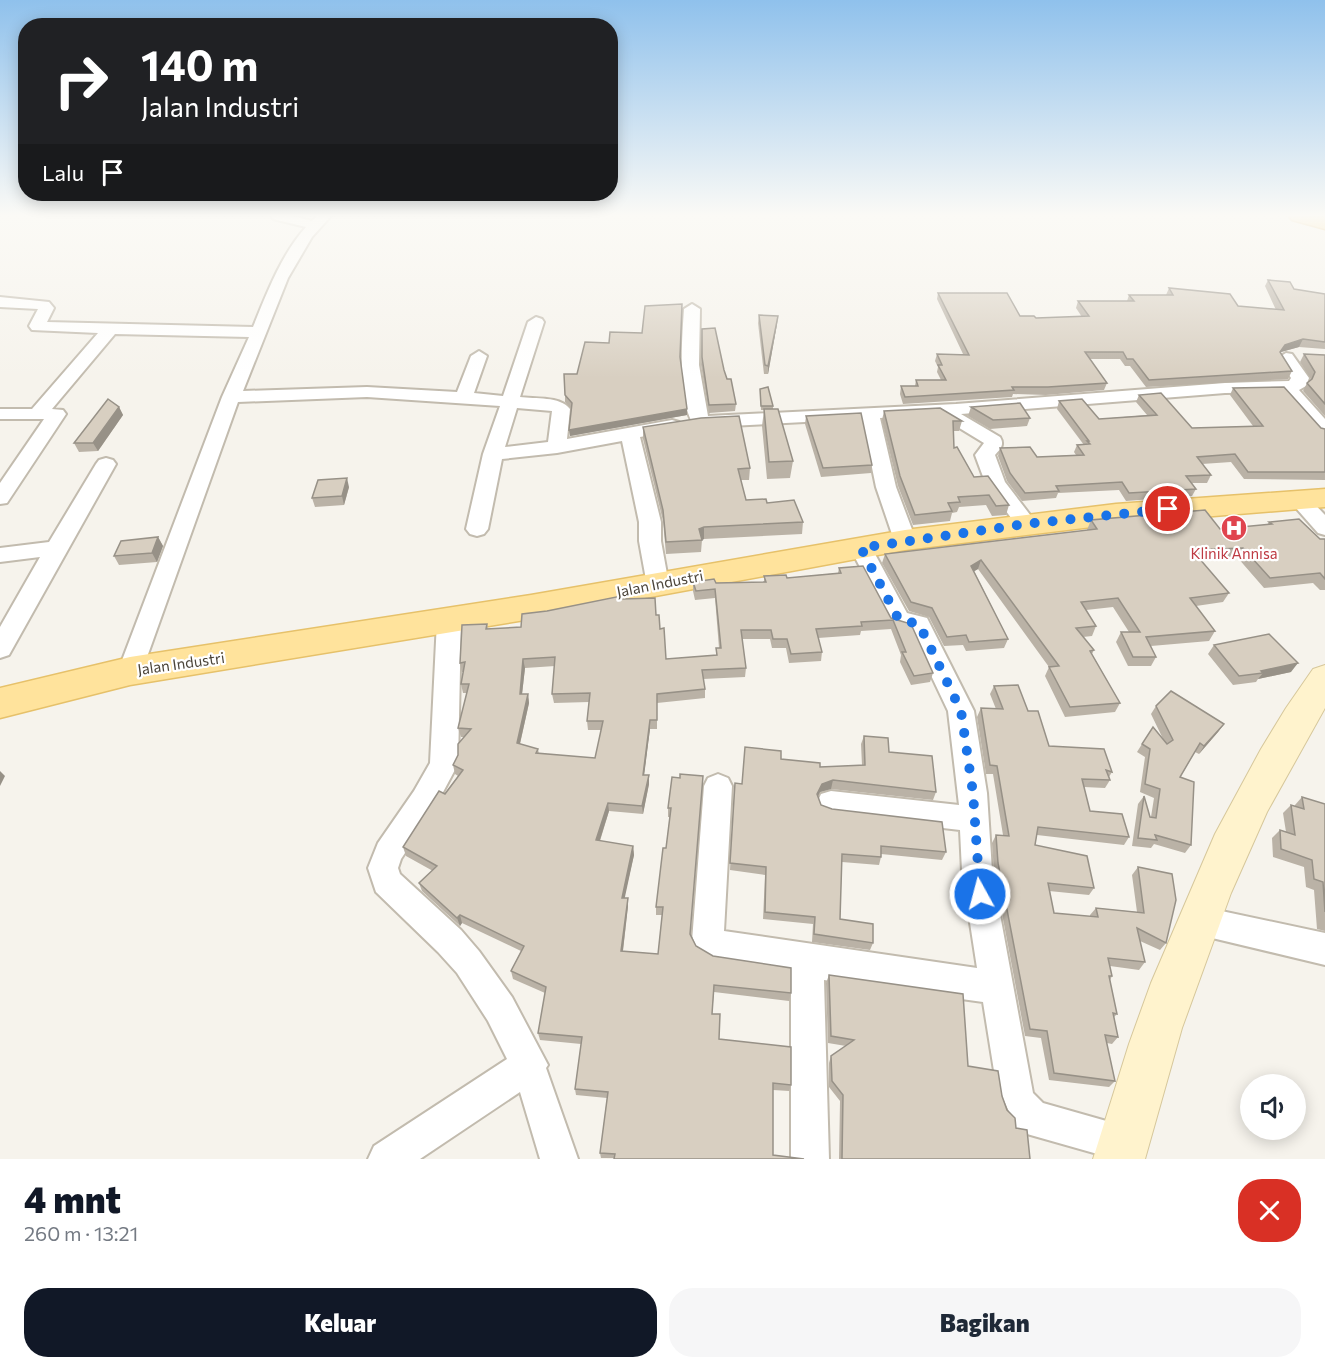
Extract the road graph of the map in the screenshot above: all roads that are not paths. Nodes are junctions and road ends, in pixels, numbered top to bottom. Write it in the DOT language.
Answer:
graph roads {
  1 [pos="287,270"];
  2 [pos="0,302"];
  3 [pos="692,309"];
  4 [pos="536,322"];
  5 [pos="109,330"];
  6 [pos="258,332"];
  7 [pos="479,356"];
  8 [pos="1305,357"];
  9 [pos="1286,386"];
  10 [pos="231,397"];
  11 [pos="463,398"];
  12 [pos="510,402"];
  13 [pos="942,410"];
  14 [pos="39,412"];
  15 [pos="0,414"];
  16 [pos="869,414"];
  17 [pos="700,422"];
  18 [pos="1325,430"];
  19 [pos="630,433"];
  20 [pos="557,447"];
  21 [pos="494,454"];
  22 [pos="106,464"];
  23 [pos="0,498"];
  24 [pos="1312,498"];
  25 [pos="1026,524"];
  26 [pos="1325,528"];
  27 [pos="477,529"];
  28 [pos="905,540"];
  29 [pos="56,548"];
  30 [pos="861,548"];
  31 [pos="0,555"];
  32 [pos="658,585"];
  33 [pos="449,621"];
  34 [pos="0,649"];
  35 [pos="130,671"];
  36 [pos="1325,679"];
  37 [pos="0,703"];
  38 [pos="718,786"];
  39 [pos="831,803"];
  40 [pos="975,819"];
  41 [pos="1198,921"];
  42 [pos="1325,949"];
  43 [pos="807,961"];
  44 [pos="996,987"];
  45 [pos="530,1065"];
  46 [pos="1122,1151"];
  47 [pos="387,1159"];
  48 [pos="559,1159"];
  49 [pos="810,1159"];
  1 -- 6 [label="street"];
  2 -- 5 [label="street"];
  3 -- 17 [label="street"];
  4 -- 12 [label="street"];
  5 -- 6 [label="street"];
  5 -- 14 [label="street"];
  6 -- 10 [label="street"];
  7 -- 11 [label="street"];
  8 -- 9 [label="street"];
  9 -- 13 [label="street"];
  9 -- 18 [label="street"];
  10 -- 11 [label="street"];
  10 -- 35 [label="street"];
  11 -- 12 [label="street"];
  12 -- 20 [label="street"];
  12 -- 21 [label="street"];
  13 -- 16 [label="street"];
  13 -- 25 [label="street"];
  14 -- 15 [label="street"];
  14 -- 23 [label="street"];
  16 -- 17 [label="street"];
  16 -- 28 [label="street"];
  17 -- 19 [label="street"];
  19 -- 20 [label="street"];
  19 -- 32 [label="street"];
  20 -- 21 [label="street"];
  21 -- 27 [label="street"];
  22 -- 29 [label="street"];
  24 -- 25 [label="main road, Jalan Industri"];
  24 -- 26 [label="street"];
  25 -- 28 [label="main road, Jalan Industri"];
  28 -- 30 [label="main road, Jalan Industri"];
  29 -- 31 [label="street"];
  29 -- 34 [label="street"];
  30 -- 32 [label="main road, Jalan Industri"];
  30 -- 40 [label="street"];
  32 -- 33 [label="main road, Jalan Industri"];
  33 -- 35 [label="main road, Jalan Industri"];
  33 -- 45 [label="street"];
  35 -- 37 [label="main road, Jalan Industri"];
  36 -- 41 [label="street"];
  38 -- 43 [label="street"];
  39 -- 40 [label="street"];
  40 -- 44 [label="street"];
  41 -- 42 [label="street"];
  41 -- 46 [label="street"];
  43 -- 44 [label="street"];
  43 -- 49 [label="street"];
  44 -- 46 [label="street"];
  45 -- 47 [label="street"];
  45 -- 48 [label="street"];
}
